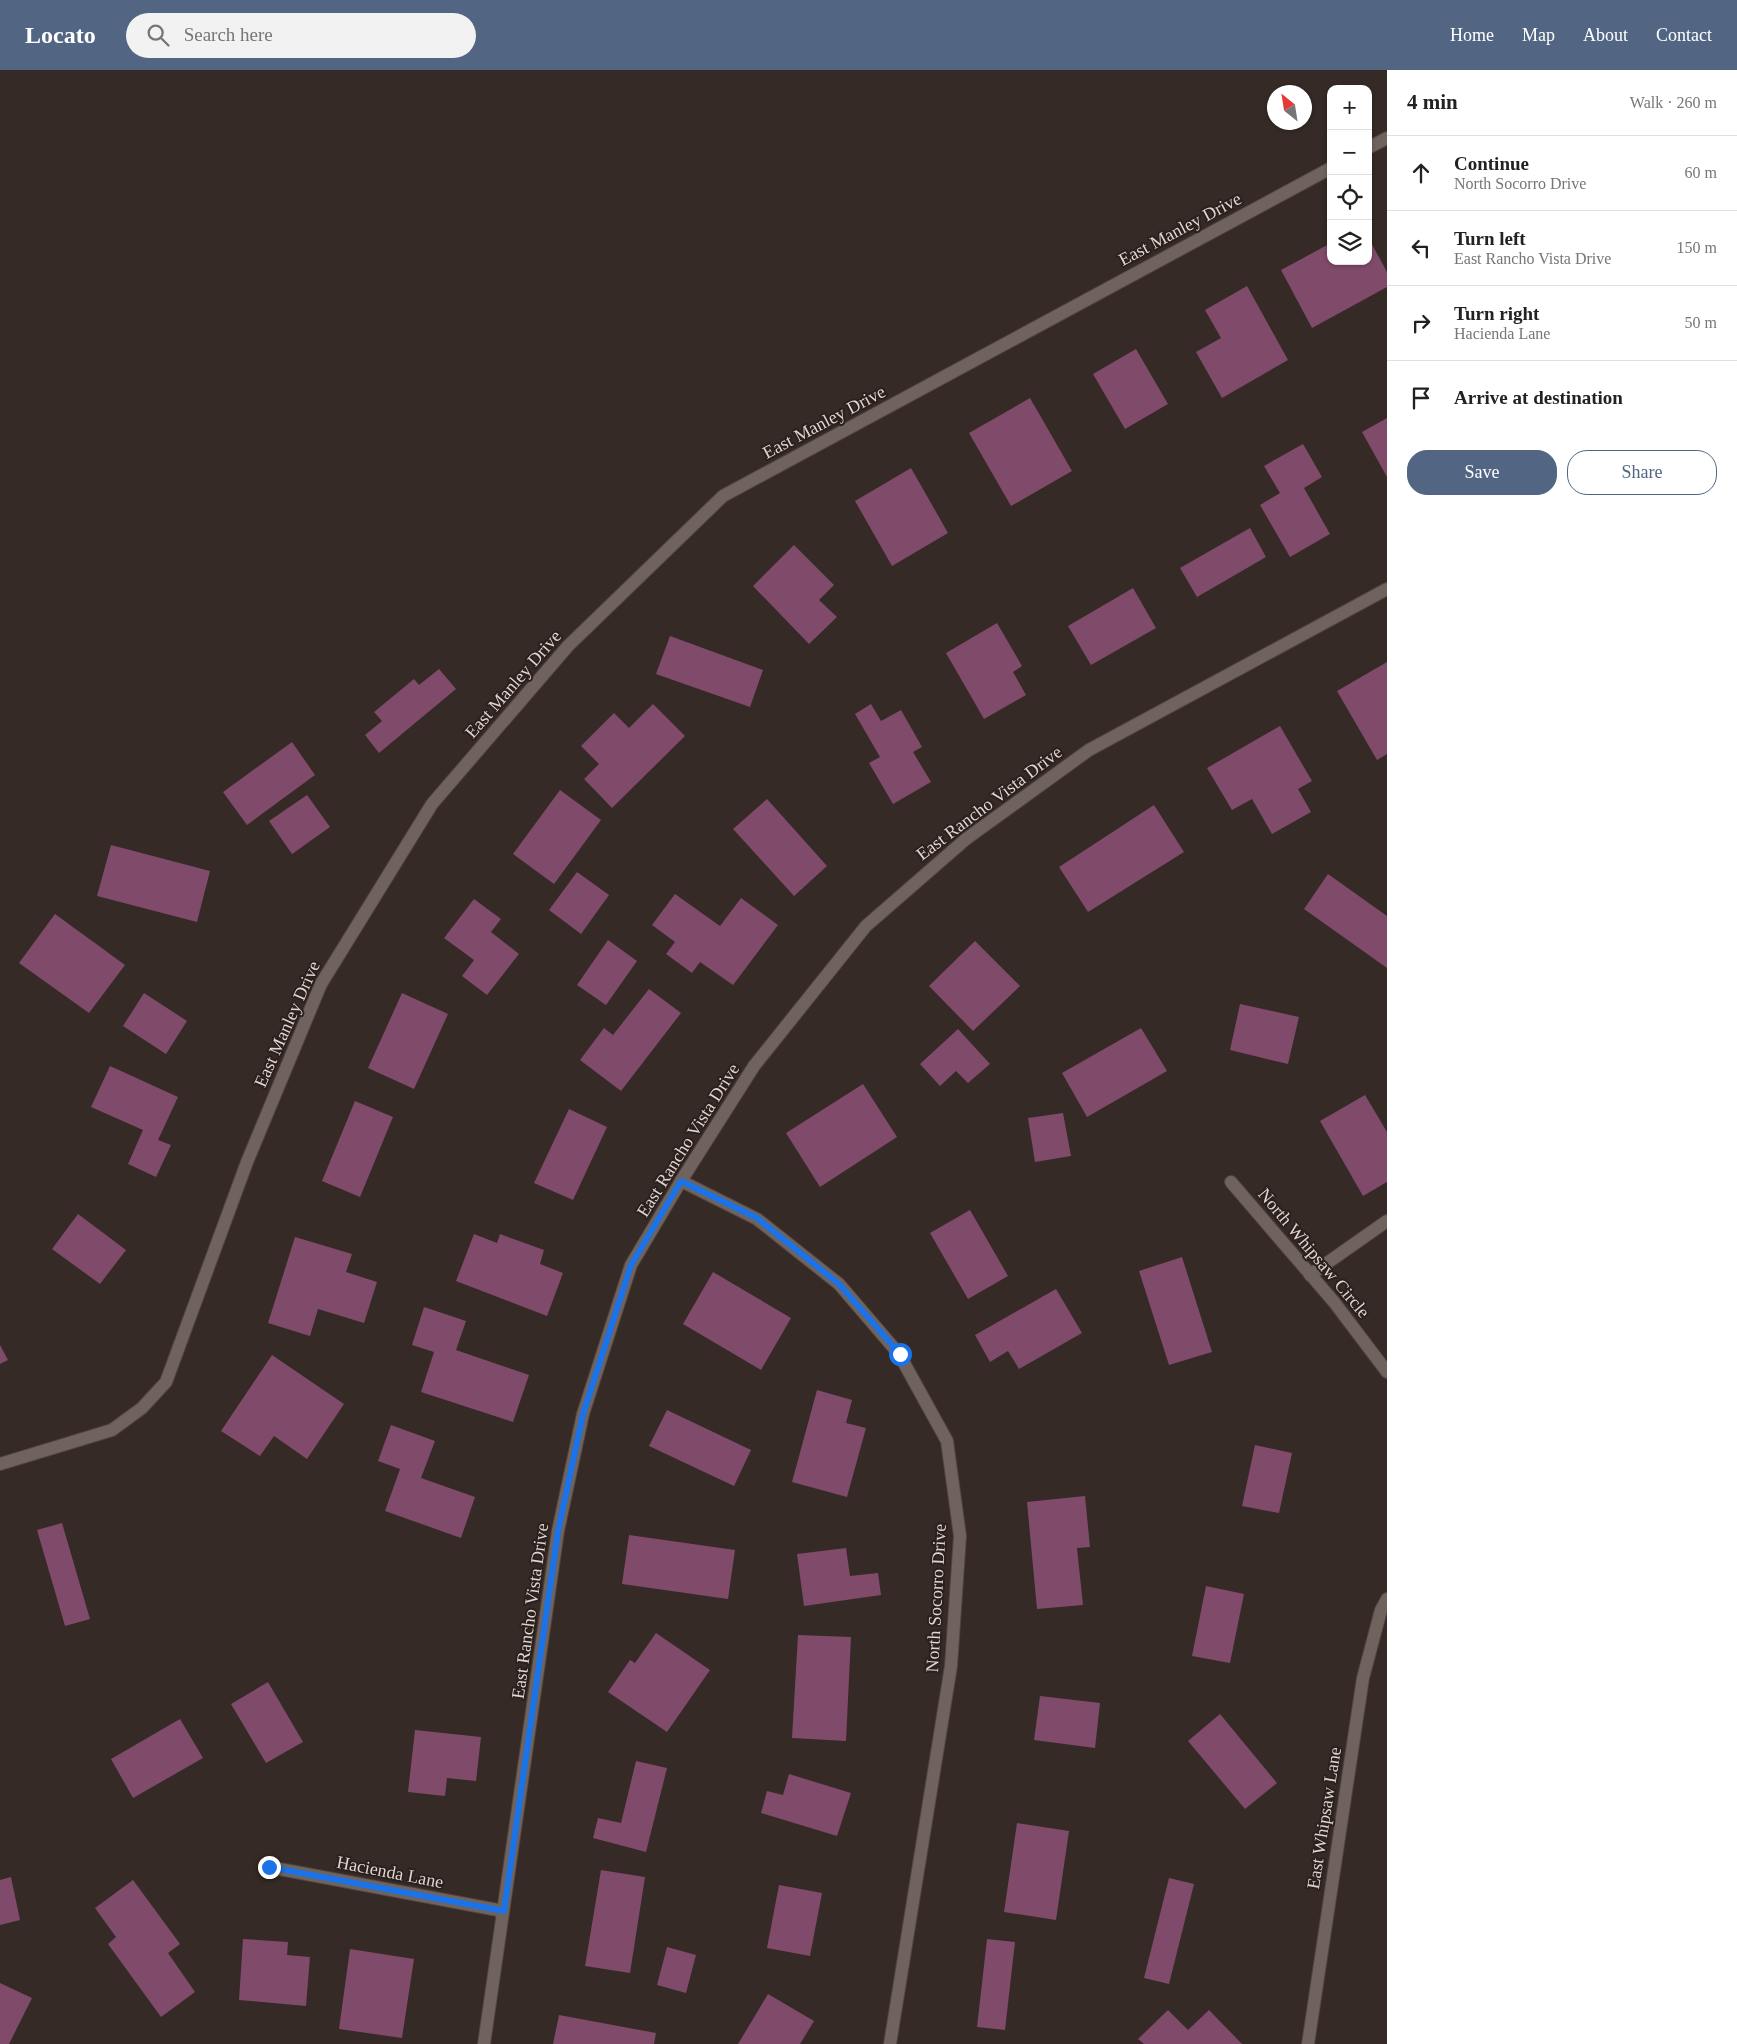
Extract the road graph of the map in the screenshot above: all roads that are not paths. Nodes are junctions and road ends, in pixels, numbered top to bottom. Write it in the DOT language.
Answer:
graph roads {
  1 [pos="1387,138"];
  2 [pos="1372,146"];
  3 [pos="1327,170"];
  4 [pos="1387,589"];
  5 [pos="681,1181"];
  6 [pos="1231,1182"];
  7 [pos="1387,1220"];
  8 [pos="1310,1275"];
  9 [pos="1387,1372"];
  10 [pos="0,1464"];
  11 [pos="1387,1599"];
  12 [pos="269,1867"];
  13 [pos="504,1911"];
  14 [pos="484,2044"];
  15 [pos="890,2044"];
  16 [pos="1308,2044"];
  1 -- 2 [label="street"];
  3 -- 10 [label="street, East Manley Drive"];
  4 -- 5 [label="street, East Rancho Vista Drive"];
  5 -- 13 [label="street, East Rancho Vista Drive"];
  5 -- 15 [label="street, North Socorro Drive"];
  6 -- 8 [label="street, North Whipsaw Circle"];
  7 -- 8 [label="street"];
  8 -- 9 [label="street, North Whipsaw Circle"];
  11 -- 16 [label="street, East Whipsaw Lane"];
  12 -- 13 [label="street, Hacienda Lane"];
  13 -- 14 [label="street, East Rancho Vista Drive"];
}
